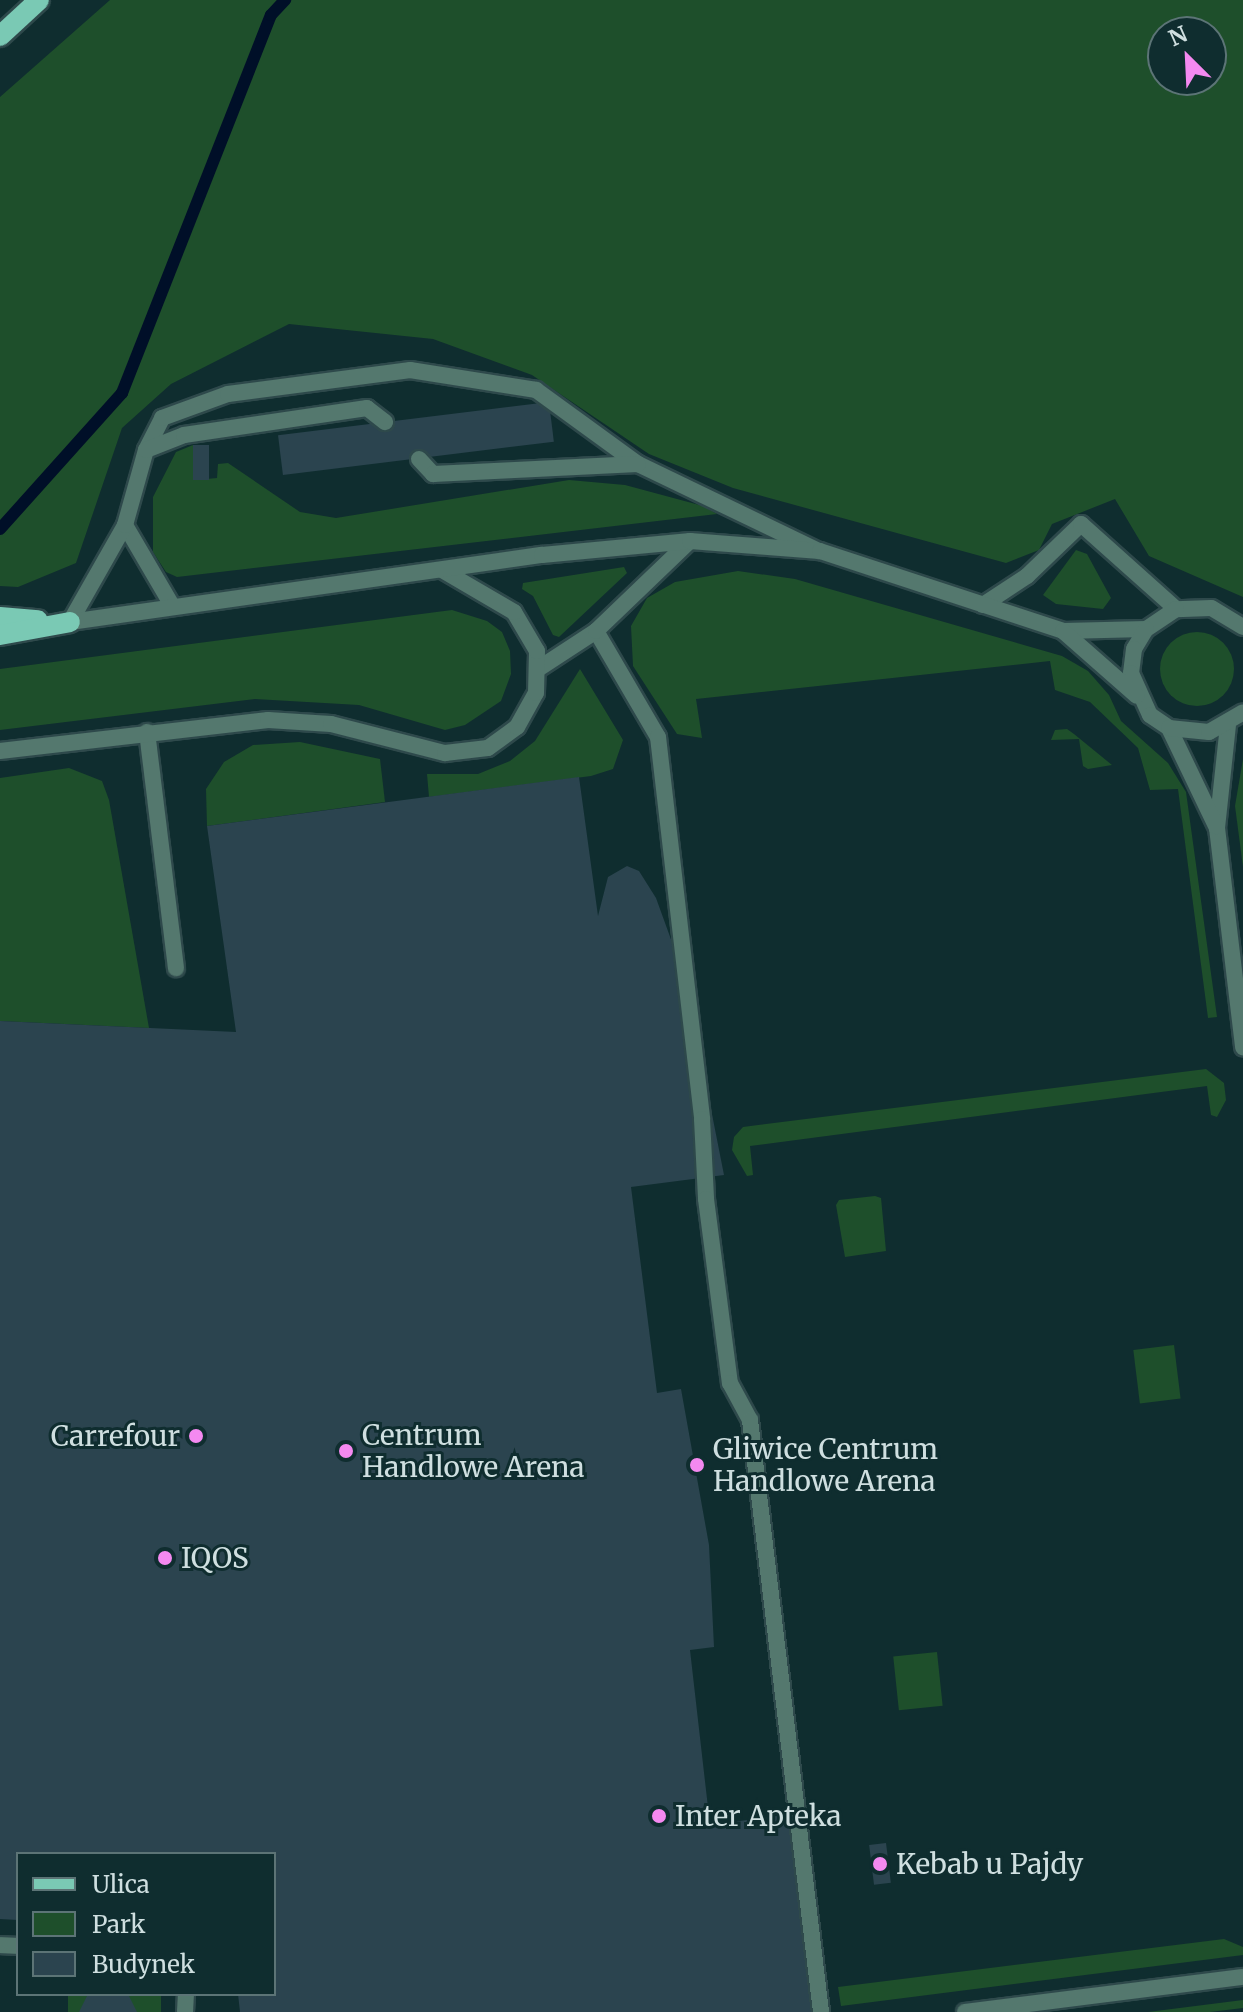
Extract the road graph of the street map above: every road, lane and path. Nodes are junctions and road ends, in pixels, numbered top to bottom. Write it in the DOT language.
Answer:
graph roads {
  1 [pos="39,0"];
  2 [pos="0,36"];
  3 [pos="385,422"];
  4 [pos="146,450"];
  5 [pos="419,459"];
  6 [pos="638,464"];
  7 [pos="125,525"];
  8 [pos="690,541"];
  9 [pos="820,551"];
  10 [pos="442,570"];
  11 [pos="983,605"];
  12 [pos="173,607"];
  13 [pos="1176,609"];
  14 [pos="0,617"];
  15 [pos="70,622"];
  16 [pos="1243,626"];
  17 [pos="1146,629"];
  18 [pos="596,631"];
  19 [pos="1063,631"];
  20 [pos="0,635"];
  21 [pos="538,669"];
  22 [pos="1137,697"];
  23 [pos="1243,712"];
  24 [pos="1228,725"];
  25 [pos="1169,728"];
  26 [pos="147,732"];
  27 [pos="0,751"];
  28 [pos="1217,828"];
  29 [pos="176,968"];
  30 [pos="1243,1047"];
  31 [pos="1243,1977"];
  32 [pos="821,2012"];
  33 [pos="965,2012"];
  1 -- 2 [label="main road"];
  3 -- 4 [label="street"];
  4 -- 6 [label="street"];
  4 -- 7 [label="street"];
  5 -- 6 [label="street"];
  6 -- 9 [label="street"];
  7 -- 12 [label="street"];
  7 -- 15 [label="street"];
  8 -- 9 [label="street"];
  8 -- 10 [label="street"];
  8 -- 18 [label="street"];
  9 -- 11 [label="street"];
  10 -- 12 [label="street"];
  10 -- 21 [label="street"];
  11 -- 13 [label="street"];
  11 -- 19 [label="street"];
  12 -- 15 [label="street"];
  13 -- 16 [label="street"];
  13 -- 17 [label="street"];
  14 -- 15 [label="main road"];
  15 -- 20 [label="main road"];
  17 -- 19 [label="street"];
  17 -- 22 [label="street"];
  18 -- 21 [label="street"];
  18 -- 32 [label="street"];
  19 -- 22 [label="street"];
  21 -- 26 [label="street"];
  22 -- 25 [label="street"];
  23 -- 24 [label="street"];
  24 -- 25 [label="street"];
  24 -- 28 [label="street"];
  25 -- 28 [label="street"];
  26 -- 27 [label="street"];
  26 -- 29 [label="street"];
  28 -- 30 [label="street"];
  31 -- 33 [label="street"];
}
